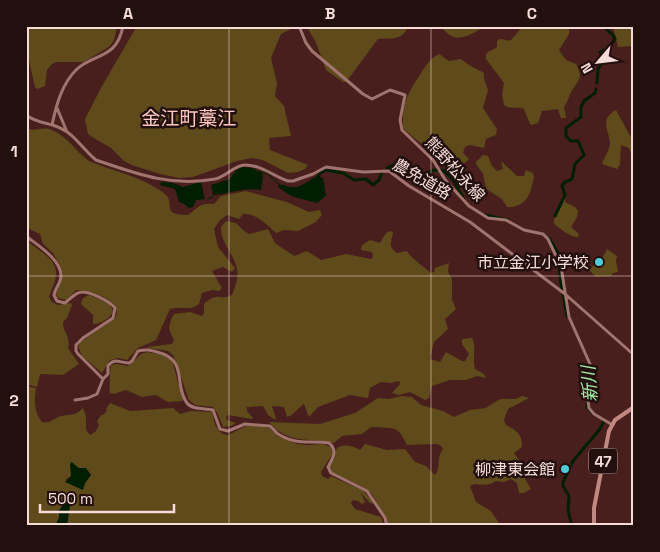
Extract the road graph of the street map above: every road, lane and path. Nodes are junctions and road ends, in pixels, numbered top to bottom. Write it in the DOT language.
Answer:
graph roads {
  1 [pos="123,26"];
  2 [pos="299,26"];
  3 [pos="57,107"];
  4 [pos="26,115"];
  5 [pos="52,125"];
  6 [pos="67,132"];
  7 [pos="26,236"];
  8 [pos="563,293"];
  9 [pos="634,355"];
  10 [pos="104,379"];
  11 [pos="74,400"];
  12 [pos="634,407"];
  13 [pos="611,424"];
  14 [pos="387,526"];
  15 [pos="594,526"];
  1 -- 3 [label="street"];
  2 -- 8 [label="street, 熊野松永線"];
  3 -- 5 [label="street"];
  3 -- 6 [label="street"];
  4 -- 5 [label="street, 農免道路"];
  5 -- 6 [label="street, 農免道路"];
  6 -- 8 [label="street, 農免道路"];
  7 -- 10 [label="street"];
  8 -- 9 [label="street, 農免道路"];
  8 -- 13 [label="street, 熊野松永線"];
  10 -- 11 [label="street"];
  10 -- 14 [label="street"];
  12 -- 13 [label="main road, 47"];
  13 -- 15 [label="main road, 47"];
}
